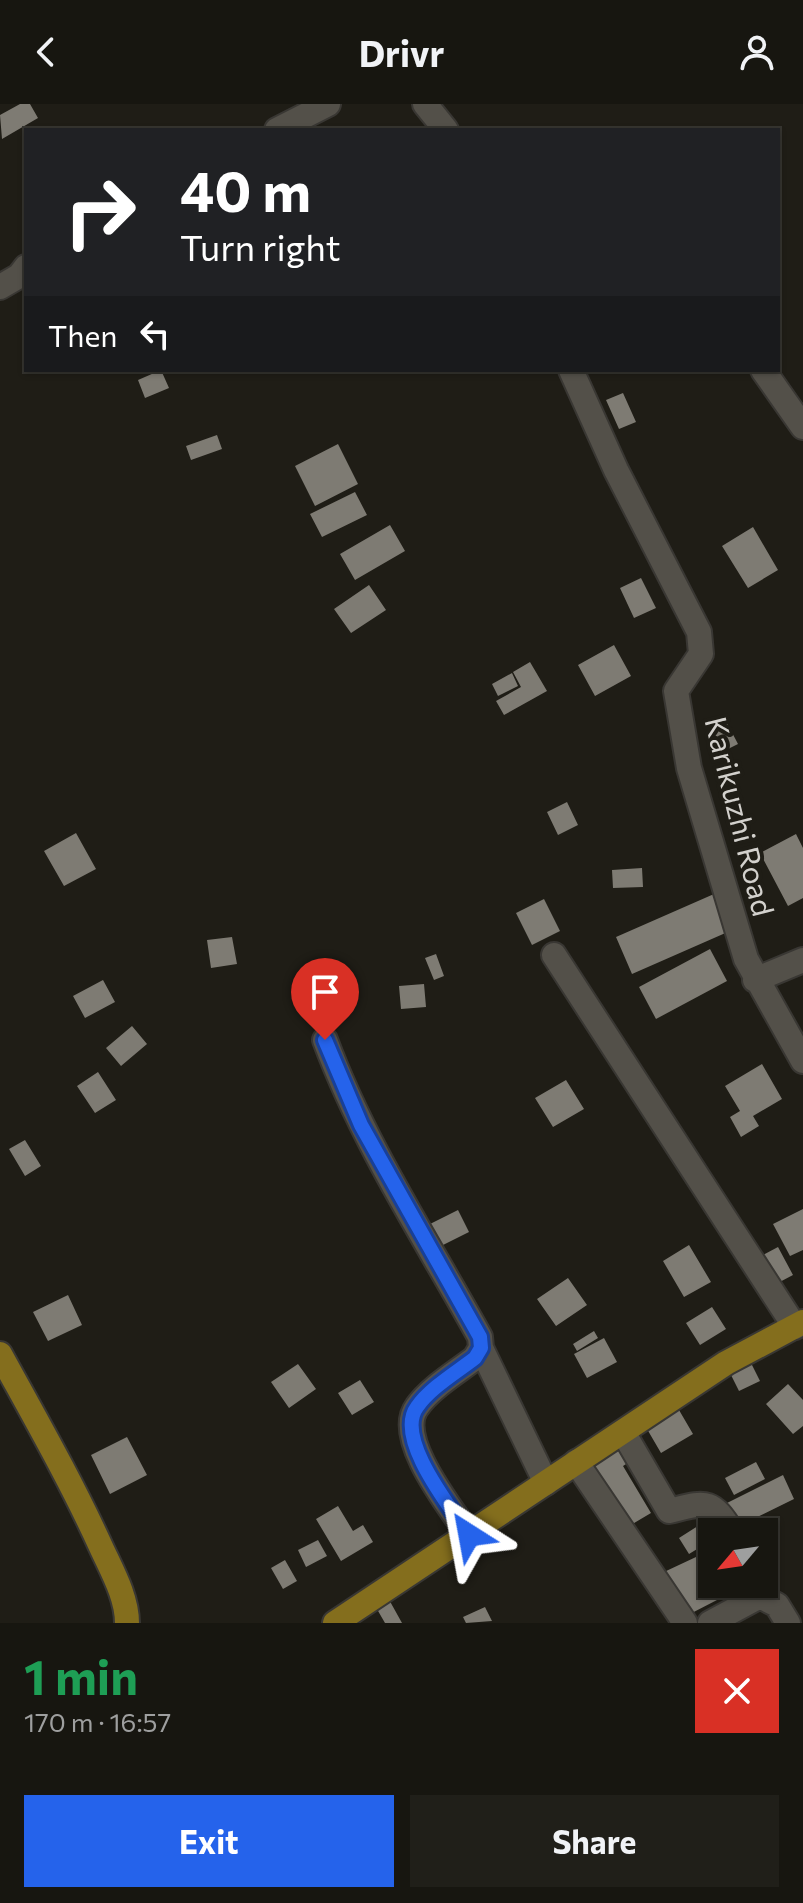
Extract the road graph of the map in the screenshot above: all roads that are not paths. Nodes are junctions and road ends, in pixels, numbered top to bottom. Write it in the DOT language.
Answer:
graph roads {
  1 [pos="328,104"];
  2 [pos="425,104"];
  3 [pos="281,128"];
  4 [pos="444,128"];
  5 [pos="24,270"];
  6 [pos="0,287"];
  7 [pos="580,372"];
  8 [pos="764,372"];
  9 [pos="803,427"];
  10 [pos="554,955"];
  11 [pos="803,960"];
  12 [pos="755,980"];
  13 [pos="325,1040"];
  14 [pos="803,1061"];
  15 [pos="799,1325"];
  16 [pos="481,1348"];
  17 [pos="0,1354"];
  18 [pos="623,1432"];
  19 [pos="576,1462"];
  20 [pos="546,1483"];
  21 [pos="723,1518"];
  22 [pos="469,1535"];
  23 [pos="783,1614"];
  24 [pos="127,1623"];
  25 [pos="335,1623"];
  26 [pos="685,1623"];
  27 [pos="710,1623"];
  1 -- 3 [label="street"];
  2 -- 4 [label="street"];
  5 -- 6 [label="street"];
  7 -- 12 [label="street, Karikuzhi Road"];
  8 -- 9 [label="street"];
  10 -- 15 [label="street"];
  11 -- 12 [label="street"];
  12 -- 14 [label="street, Karikuzhi Road"];
  13 -- 16 [label="street"];
  15 -- 18 [label="main road"];
  16 -- 20 [label="street"];
  16 -- 22 [label="street"];
  17 -- 24 [label="main road"];
  18 -- 19 [label="main road"];
  18 -- 21 [label="street"];
  19 -- 20 [label="main road"];
  19 -- 26 [label="street"];
  20 -- 22 [label="main road"];
  22 -- 25 [label="main road"];
  23 -- 27 [label="street"];
}
